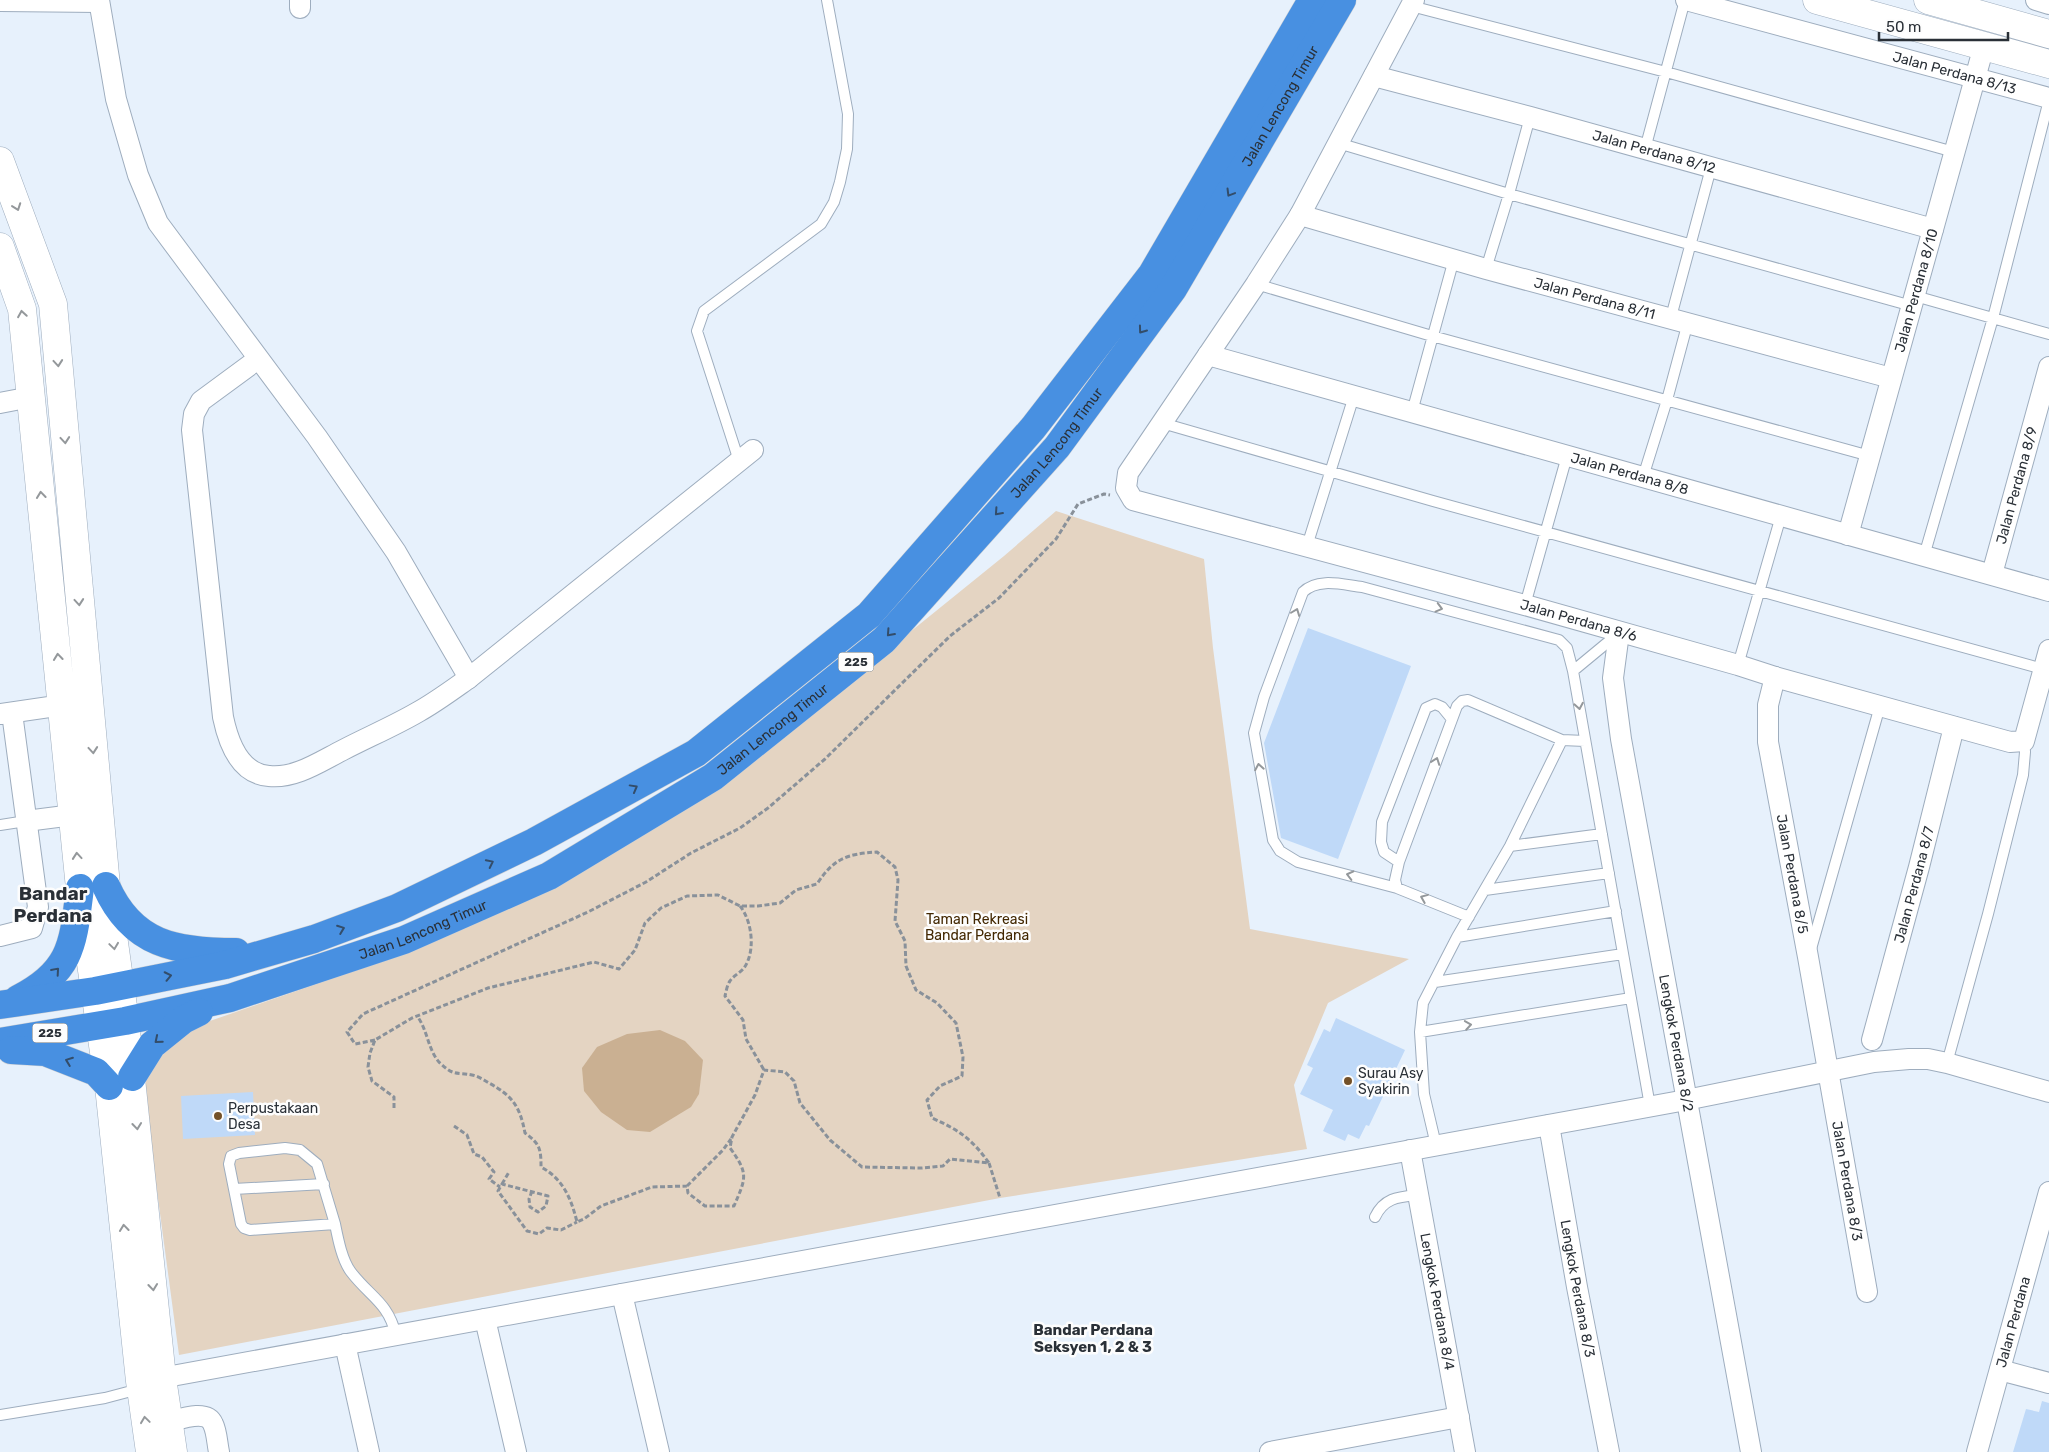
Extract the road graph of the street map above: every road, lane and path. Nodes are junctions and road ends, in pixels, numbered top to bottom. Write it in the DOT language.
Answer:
graph roads {
  1 [pos="827,0"];
  2 [pos="1312,0"];
  3 [pos="1342,0"];
  4 [pos="1685,0"];
  5 [pos="1817,0"];
  6 [pos="1928,0"];
  7 [pos="0,1"];
  8 [pos="99,1"];
  9 [pos="1412,3"];
  10 [pos="2049,34"];
  11 [pos="1984,46"];
  12 [pos="2049,64"];
  13 [pos="1666,72"];
  14 [pos="1374,76"];
  15 [pos="1976,78"];
  16 [pos="2049,99"];
  17 [pos="1530,117"];
  18 [pos="1338,143"];
  19 [pos="1645,149"];
  20 [pos="1954,152"];
  21 [pos="0,161"];
  22 [pos="1711,168"];
  23 [pos="1510,194"];
  24 [pos="1300,215"];
  25 [pos="1933,229"];
  26 [pos="1691,244"];
  27 [pos="0,247"];
  28 [pos="1454,259"];
  29 [pos="1486,268"];
  30 [pos="1256,284"];
  31 [pos="1913,301"];
  32 [pos="1993,318"];
  33 [pos="1679,320"];
  34 [pos="2049,334"];
  35 [pos="1432,336"];
  36 [pos="1208,355"];
  37 [pos="258,359"];
  38 [pos="2049,367"];
  39 [pos="1891,378"];
  40 [pos="61,391"];
  41 [pos="1354,396"];
  42 [pos="31,397"];
  43 [pos="1667,400"];
  44 [pos="0,403"];
  45 [pos="1412,412"];
  46 [pos="1162,423"];
  47 [pos="746,456"];
  48 [pos="1567,456"];
  49 [pos="1870,456"];
  50 [pos="1329,472"];
  51 [pos="1644,477"];
  52 [pos="1133,500"];
  53 [pos="1781,516"];
  54 [pos="1546,532"];
  55 [pos="1848,535"];
  56 [pos="1307,546"];
  57 [pos="1924,556"];
  58 [pos="1992,574"];
  59 [pos="2049,591"];
  60 [pos="1759,592"];
  61 [pos="1525,605"];
  62 [pos="1619,633"];
  63 [pos="2049,650"];
  64 [pos="1738,665"];
  65 [pos="2043,669"];
  66 [pos="1573,670"];
  67 [pos="1775,677"];
  68 [pos="469,678"];
  69 [pos="76,703"];
  70 [pos="1880,706"];
  71 [pos="3,711"];
  72 [pos="1451,718"];
  73 [pos="1954,727"];
  74 [pos="1562,740"];
  75 [pos="1585,741"];
  76 [pos="2024,741"];
  77 [pos="74,815"];
  78 [pos="26,821"];
  79 [pos="0,825"];
  80 [pos="1602,834"];
  81 [pos="1510,846"];
  82 [pos="1399,862"];
  83 [pos="1609,872"];
  84 [pos="93,887"];
  85 [pos="1398,888"];
  86 [pos="1485,890"];
  87 [pos="740,906"];
  88 [pos="1616,911"];
  89 [pos="1469,917"];
  90 [pos="0,936"];
  91 [pos="1457,937"];
  92 [pos="314,939"];
  93 [pos="1623,954"];
  94 [pos="1808,957"];
  95 [pos="1434,982"];
  96 [pos="108,989"];
  97 [pos="230,998"];
  98 [pos="1631,998"];
  99 [pos="0,1005"];
  100 [pos="418,1016"];
  101 [pos="113,1023"];
  102 [pos="1420,1032"];
  103 [pos="375,1040"];
  104 [pos="1872,1040"];
  105 [pos="0,1042"];
  106 [pos="0,1049"];
  107 [pos="1947,1063"];
  108 [pos="764,1070"];
  109 [pos="1827,1071"];
  110 [pos="120,1082"];
  111 [pos="2049,1092"];
  112 [pos="1686,1100"];
  113 [pos="1650,1106"];
  114 [pos="394,1108"];
  115 [pos="1549,1125"];
  116 [pos="454,1126"];
  117 [pos="732,1137"];
  118 [pos="1436,1145"];
  119 [pos="1410,1150"];
  120 [pos="989,1163"];
  121 [pos="509,1172"];
  122 [pos="324,1184"];
  123 [pos="501,1185"];
  124 [pos="687,1186"];
  125 [pos="234,1190"];
  126 [pos="532,1191"];
  127 [pos="2049,1192"];
  128 [pos="1417,1195"];
  129 [pos="1000,1198"];
  130 [pos="1375,1217"];
  131 [pos="576,1222"];
  132 [pos="335,1224"];
  133 [pos="2040,1259"];
  134 [pos="1867,1292"];
  135 [pos="622,1294"];
  136 [pos="485,1319"];
  137 [pos="396,1335"];
  138 [pos="345,1344"];
  139 [pos="2000,1370"];
  140 [pos="148,1382"];
  141 [pos="2049,1383"];
  142 [pos="0,1415"];
  143 [pos="1459,1417"];
  144 [pos="168,1422"];
  145 [pos="150,1452"];
  146 [pos="173,1452"];
  147 [pos="219,1452"];
  148 [pos="369,1452"];
  149 [pos="516,1452"];
  150 [pos="659,1452"];
  151 [pos="1270,1452"];
  152 [pos="1465,1452"];
  153 [pos="1609,1452"];
  154 [pos="1751,1452"];
  155 [pos="1978,1452"];
  1 -- 47 [label="lane"];
  92 -- 2 [label="highway, Jalan Lencong Timur / 225, one-way"];
  3 -- 97 [label="highway, Jalan Lencong Timur / 225, one-way"];
  4 -- 13 [label="lane"];
  4 -- 15 [label="street, Jalan Perdana 8/13"];
  5 -- 11 [label="street"];
  6 -- 10 [label="street"];
  7 -- 8 [label="street"];
  8 -- 37 [label="street"];
  9 -- 13 [label="lane"];
  9 -- 14 [label="street"];
  11 -- 12 [label="street"];
  11 -- 15 [label="street, Jalan Perdana 8/10"];
  13 -- 19 [label="lane"];
  13 -- 20 [label="lane"];
  14 -- 17 [label="street, Jalan Perdana 8/12"];
  14 -- 18 [label="street"];
  15 -- 16 [label="street, Jalan Perdana 8/13"];
  15 -- 20 [label="street, Jalan Perdana 8/10"];
  16 -- 32 [label="lane"];
  17 -- 19 [label="street, Jalan Perdana 8/12"];
  17 -- 23 [label="lane"];
  18 -- 23 [label="lane"];
  18 -- 24 [label="street"];
  19 -- 22 [label="street, Jalan Perdana 8/12"];
  20 -- 25 [label="street, Jalan Perdana 8/10"];
  21 -- 40 [label="street, one-way"];
  22 -- 25 [label="street, Jalan Perdana 8/12"];
  22 -- 26 [label="lane"];
  23 -- 26 [label="lane"];
  23 -- 29 [label="lane"];
  24 -- 28 [label="street, Jalan Perdana 8/11"];
  24 -- 30 [label="street"];
  25 -- 31 [label="street, Jalan Perdana 8/10"];
  26 -- 31 [label="lane"];
  26 -- 33 [label="lane"];
  42 -- 27 [label="street, one-way"];
  28 -- 29 [label="street, Jalan Perdana 8/11"];
  28 -- 35 [label="lane"];
  29 -- 33 [label="street, Jalan Perdana 8/11"];
  30 -- 35 [label="lane"];
  30 -- 36 [label="street"];
  31 -- 32 [label="lane"];
  31 -- 39 [label="street, Jalan Perdana 8/10"];
  32 -- 34 [label="lane"];
  32 -- 57 [label="lane"];
  33 -- 39 [label="street, Jalan Perdana 8/11"];
  33 -- 43 [label="lane"];
  35 -- 43 [label="lane"];
  35 -- 45 [label="lane"];
  36 -- 41 [label="street, Jalan Perdana 8/8"];
  36 -- 46 [label="street"];
  37 -- 68 [label="street"];
  37 -- 68 [label="street"];
  38 -- 58 [label="street, Jalan Perdana 8/9"];
  39 -- 49 [label="street, Jalan Perdana 8/10"];
  40 -- 42 [label="street"];
  40 -- 69 [label="street, one-way"];
  41 -- 45 [label="street, Jalan Perdana 8/8"];
  41 -- 50 [label="lane"];
  42 -- 44 [label="street"];
  69 -- 42 [label="street, one-way"];
  43 -- 49 [label="lane"];
  43 -- 51 [label="lane"];
  45 -- 48 [label="street, Jalan Perdana 8/8"];
  46 -- 50 [label="lane"];
  46 -- 52 [label="street"];
  47 -- 68 [label="street"];
  48 -- 51 [label="street, Jalan Perdana 8/8"];
  48 -- 54 [label="lane"];
  49 -- 55 [label="street, Jalan Perdana 8/10"];
  50 -- 54 [label="lane"];
  50 -- 56 [label="lane"];
  51 -- 53 [label="street, Jalan Perdana 8/8"];
  52 -- 56 [label="street, Jalan Perdana 8/6"];
  52 -- 103 [label="path"];
  53 -- 55 [label="street, Jalan Perdana 8/8"];
  53 -- 60 [label="lane"];
  54 -- 60 [label="lane"];
  54 -- 61 [label="lane"];
  55 -- 57 [label="street, Jalan Perdana 8/8"];
  56 -- 61 [label="street, Jalan Perdana 8/6"];
  57 -- 58 [label="street, Jalan Perdana 8/8"];
  58 -- 59 [label="street, Jalan Perdana 8/8"];
  60 -- 64 [label="lane"];
  60 -- 65 [label="lane"];
  61 -- 62 [label="street, Jalan Perdana 8/6"];
  62 -- 64 [label="street, Jalan Perdana 8/6"];
  62 -- 66 [label="lane"];
  62 -- 112 [label="street, Lengkok Perdana 8/2"];
  63 -- 65 [label="street"];
  64 -- 67 [label="street, Jalan Perdana 8/6"];
  65 -- 76 [label="street"];
  66 -- 75 [label="lane, one-way"];
  85 -- 66 [label="lane, one-way"];
  67 -- 70 [label="street, Jalan Perdana 8/6"];
  67 -- 94 [label="street, Jalan Perdana 8/5"];
  69 -- 71 [label="street"];
  69 -- 77 [label="street"];
  69 -- 84 [label="street, one-way"];
  70 -- 73 [label="street, Jalan Perdana 8/6"];
  70 -- 94 [label="lane"];
  71 -- 78 [label="street"];
  72 -- 74 [label="lane"];
  82 -- 72 [label="lane, one-way"];
  72 -- 82 [label="lane"];
  73 -- 76 [label="street, Jalan Perdana 8/6"];
  73 -- 104 [label="street, Jalan Perdana 8/7"];
  74 -- 75 [label="lane"];
  74 -- 81 [label="lane"];
  75 -- 80 [label="lane"];
  76 -- 107 [label="lane"];
  77 -- 78 [label="street"];
  84 -- 77 [label="street, one-way"];
  78 -- 79 [label="lane"];
  78 -- 90 [label="street"];
  80 -- 81 [label="lane"];
  80 -- 83 [label="lane"];
  81 -- 86 [label="lane"];
  82 -- 85 [label="lane"];
  83 -- 86 [label="lane"];
  83 -- 88 [label="lane"];
  84 -- 92 [label="highway"];
  84 -- 96 [label="street"];
  99 -- 84 [label="highway, one-way"];
  89 -- 85 [label="lane, one-way"];
  86 -- 89 [label="lane"];
  87 -- 100 [label="path"];
  87 -- 108 [label="path"];
  87 -- 120 [label="path"];
  88 -- 91 [label="lane"];
  88 -- 93 [label="lane"];
  89 -- 91 [label="lane"];
  91 -- 95 [label="lane"];
  96 -- 92 [label="highway, Jalan Lencong Timur / 225, one-way"];
  93 -- 95 [label="lane"];
  93 -- 98 [label="lane"];
  94 -- 109 [label="street, Jalan Perdana 8/5"];
  95 -- 102 [label="lane"];
  96 -- 99 [label="highway, Jalan Lencong Timur / 225"];
  96 -- 101 [label="street"];
  97 -- 101 [label="highway, Jalan Lencong Timur / 225"];
  97 -- 110 [label="highway, one-way"];
  102 -- 98 [label="lane, one-way"];
  98 -- 113 [label="lane"];
  100 -- 103 [label="path"];
  100 -- 131 [label="path"];
  101 -- 105 [label="highway, Jalan Lencong Timur / 225"];
  101 -- 110 [label="street"];
  102 -- 118 [label="lane"];
  103 -- 114 [label="path"];
  110 -- 106 [label="highway, one-way"];
  107 -- 109 [label="street"];
  107 -- 111 [label="street"];
  108 -- 117 [label="path"];
  108 -- 120 [label="path"];
  109 -- 112 [label="street"];
  109 -- 134 [label="street, Jalan Perdana 8/3"];
  110 -- 140 [label="street"];
  112 -- 113 [label="street"];
  112 -- 154 [label="street, Lengkok Perdana 8/2"];
  113 -- 115 [label="street"];
  115 -- 118 [label="street"];
  115 -- 153 [label="street, Lengkok Perdana 8/3"];
  116 -- 123 [label="path"];
  117 -- 124 [label="path"];
  117 -- 124 [label="path"];
  118 -- 119 [label="street"];
  119 -- 128 [label="street, Lengkok Perdana 8/4"];
  119 -- 135 [label="street"];
  120 -- 129 [label="path"];
  121 -- 123 [label="path"];
  122 -- 125 [label="lane"];
  122 -- 125 [label="lane"];
  122 -- 132 [label="lane"];
  123 -- 126 [label="path"];
  123 -- 131 [label="path"];
  124 -- 131 [label="path"];
  125 -- 132 [label="lane"];
  126 -- 126 [label="path"];
  127 -- 133 [label="street, Jalan Perdana"];
  128 -- 130 [label="lane"];
  128 -- 143 [label="street, Lengkok Perdana 8/4"];
  132 -- 137 [label="lane"];
  133 -- 139 [label="street, Jalan Perdana"];
  135 -- 136 [label="street"];
  135 -- 150 [label="street"];
  136 -- 137 [label="street"];
  136 -- 149 [label="street"];
  137 -- 138 [label="street"];
  138 -- 140 [label="street"];
  138 -- 148 [label="street"];
  139 -- 141 [label="street"];
  139 -- 155 [label="street, Jalan Perdana"];
  140 -- 142 [label="lane"];
  140 -- 144 [label="street"];
  145 -- 140 [label="street, one-way"];
  143 -- 151 [label="street"];
  143 -- 152 [label="street, Lengkok Perdana 8/4"];
  144 -- 146 [label="street"];
  144 -- 147 [label="street"];
}
